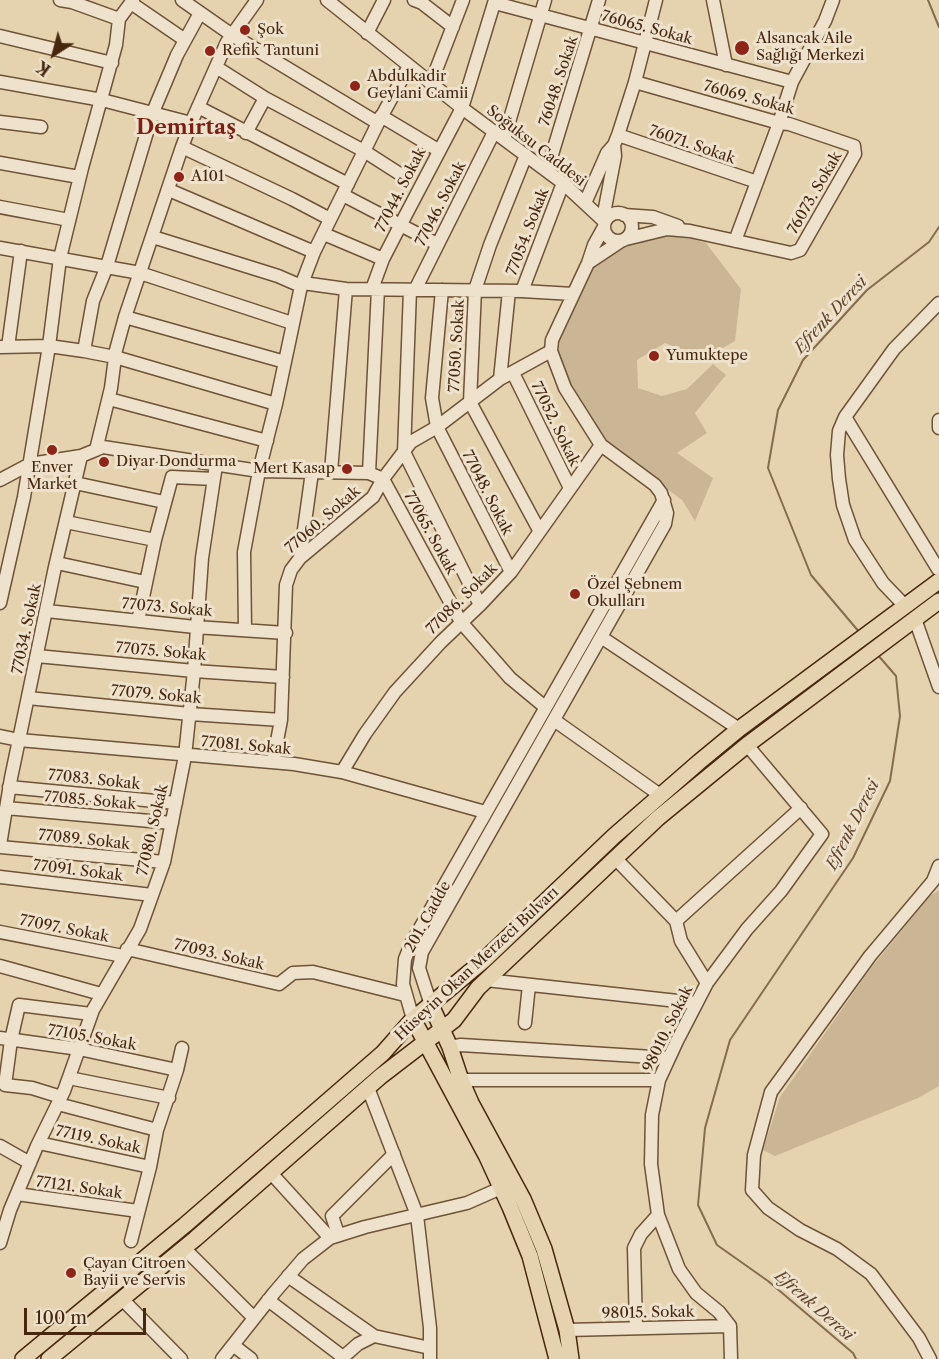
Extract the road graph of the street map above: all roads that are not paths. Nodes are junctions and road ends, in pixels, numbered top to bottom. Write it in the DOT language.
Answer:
graph roads {
  1 [pos="182,0"];
  2 [pos="384,0"];
  3 [pos="463,0"];
  4 [pos="545,0"];
  5 [pos="599,0"];
  6 [pos="656,0"];
  7 [pos="713,0"];
  8 [pos="68,1"];
  9 [pos="252,1"];
  10 [pos="330,1"];
  11 [pos="420,1"];
  12 [pos="495,1"];
  13 [pos="831,1"];
  14 [pos="132,2"];
  15 [pos="200,13"];
  16 [pos="541,16"];
  17 [pos="119,19"];
  18 [pos="453,27"];
  19 [pos="592,29"];
  20 [pos="367,33"];
  21 [pos="232,35"];
  22 [pos="0,36"];
  23 [pos="185,40"];
  24 [pos="645,44"];
  25 [pos="112,63"];
  26 [pos="726,65"];
  27 [pos="409,66"];
  28 [pos="216,67"];
  29 [pos="0,82"];
  30 [pos="635,82"];
  31 [pos="792,82"];
  32 [pos="431,83"];
  33 [pos="265,98"];
  34 [pos="102,100"];
  35 [pos="198,107"];
  36 [pos="462,108"];
  37 [pos="153,112"];
  38 [pos="379,119"];
  39 [pos="0,122"];
  40 [pos="191,123"];
  41 [pos="780,123"];
  42 [pos="41,127"];
  43 [pos="246,133"];
  44 [pos="499,135"];
  45 [pos="616,140"];
  46 [pos="854,146"];
  47 [pos="182,147"];
  48 [pos="438,150"];
  49 [pos="364,151"];
  50 [pos="526,155"];
  51 [pos="0,163"];
  52 [pos="547,171"];
  53 [pos="403,176"];
  54 [pos="79,177"];
  55 [pos="757,182"];
  56 [pos="563,183"];
  57 [pos="346,189"];
  58 [pos="169,190"];
  59 [pos="585,203"];
  60 [pos="0,207"];
  61 [pos="624,215"];
  62 [pos="606,218"];
  63 [pos="69,219"];
  64 [pos="330,219"];
  65 [pos="401,224"];
  66 [pos="690,231"];
  67 [pos="324,234"];
  68 [pos="153,237"];
  69 [pos="623,240"];
  70 [pos="735,241"];
  71 [pos="437,243"];
  72 [pos="0,248"];
  73 [pos="21,251"];
  74 [pos="314,252"];
  75 [pos="60,258"];
  76 [pos="383,259"];
  77 [pos="588,263"];
  78 [pos="107,266"];
  79 [pos="140,273"];
  80 [pos="302,284"];
  81 [pos="346,289"];
  82 [pos="375,289"];
  83 [pos="413,290"];
  84 [pos="442,290"];
  85 [pos="475,290"];
  86 [pos="509,291"];
  87 [pos="522,291"];
  88 [pos="573,294"];
  89 [pos="939,303"];
  90 [pos="125,316"];
  91 [pos="292,323"];
  92 [pos="49,346"];
  93 [pos="4,347"];
  94 [pos="84,351"];
  95 [pos="551,351"];
  96 [pos="115,357"];
  97 [pos="285,362"];
  98 [pos="513,373"];
  99 [pos="500,379"];
  100 [pos="109,399"];
  101 [pos="470,402"];
  102 [pos="276,404"];
  103 [pos="845,417"];
  104 [pos="939,420"];
  105 [pos="437,427"];
  106 [pos="939,428"];
  107 [pos="267,441"];
  108 [pos="601,445"];
  109 [pos="96,450"];
  110 [pos="404,452"];
  111 [pos="81,456"];
  112 [pos="30,464"];
  113 [pos="216,465"];
  114 [pos="259,471"];
  115 [pos="312,472"];
  116 [pos="331,472"];
  117 [pos="369,473"];
  118 [pos="214,479"];
  119 [pos="383,479"];
  120 [pos="0,480"];
  121 [pos="75,483"];
  122 [pos="570,488"];
  123 [pos="664,500"];
  124 [pos="164,502"];
  125 [pos="66,522"];
  126 [pos="539,530"];
  127 [pos="155,540"];
  128 [pos="300,558"];
  129 [pos="57,563"];
  130 [pos="511,572"];
  131 [pos="939,572"];
  132 [pos="145,582"];
  133 [pos="939,601"];
  134 [pos="0,603"];
  135 [pos="480,605"];
  136 [pos="900,609"];
  137 [pos="47,611"];
  138 [pos="138,621"];
  139 [pos="461,622"];
  140 [pos="912,622"];
  141 [pos="195,627"];
  142 [pos="245,630"];
  143 [pos="286,633"];
  144 [pos="601,637"];
  145 [pos="37,656"];
  146 [pos="194,671"];
  147 [pos="283,677"];
  148 [pos="818,681"];
  149 [pos="939,687"];
  150 [pos="28,698"];
  151 [pos="545,707"];
  152 [pos="190,714"];
  153 [pos="281,720"];
  154 [pos="554,720"];
  155 [pos="739,729"];
  156 [pos="0,736"];
  157 [pos="19,740"];
  158 [pos="747,745"];
  159 [pos="185,756"];
  160 [pos="273,762"];
  161 [pos="342,772"];
  162 [pos="9,787"];
  163 [pos="660,795"];
  164 [pos="176,803"];
  165 [pos="6,808"];
  166 [pos="801,808"];
  167 [pos="485,812"];
  168 [pos="172,823"];
  169 [pos="0,846"];
  170 [pos="615,858"];
  171 [pos="164,862"];
  172 [pos="939,866"];
  173 [pos="0,877"];
  174 [pos="152,895"];
  175 [pos="676,921"];
  176 [pos="0,932"];
  177 [pos="125,952"];
  178 [pos="0,966"];
  179 [pos="486,980"];
  180 [pos="707,983"];
  181 [pos="529,985"];
  182 [pos="101,994"];
  183 [pos="405,994"];
  184 [pos="696,1003"];
  185 [pos="431,1005"];
  186 [pos="91,1014"];
  187 [pos="413,1019"];
  188 [pos="525,1023"];
  189 [pos="442,1029"];
  190 [pos="5,1039"];
  191 [pos="425,1042"];
  192 [pos="450,1047"];
  193 [pos="182,1048"];
  194 [pos="79,1049"];
  195 [pos="669,1058"];
  196 [pos="177,1070"];
  197 [pos="69,1078"];
  198 [pos="461,1080"];
  199 [pos="659,1080"];
  200 [pos="369,1088"];
  201 [pos="169,1098"];
  202 [pos="59,1101"];
  203 [pos="157,1130"];
  204 [pos="39,1143"];
  205 [pos="0,1146"];
  206 [pos="394,1154"];
  207 [pos="30,1163"];
  208 [pos="150,1167"];
  209 [pos="271,1173"];
  210 [pos="501,1188"];
  211 [pos="17,1194"];
  212 [pos="0,1200"];
  213 [pos="10,1210"];
  214 [pos="138,1211"];
  215 [pos="417,1215"];
  216 [pos="658,1215"];
  217 [pos="334,1236"];
  218 [pos="131,1241"];
  219 [pos="0,1243"];
  220 [pos="184,1248"];
  221 [pos="288,1276"];
  222 [pos="122,1299"];
  223 [pos="268,1300"];
  224 [pos="254,1317"];
  225 [pos="730,1326"];
  226 [pos="636,1328"];
  227 [pos="567,1330"];
  228 [pos="374,1336"];
  229 [pos="233,1345"];
  230 [pos="430,1354"];
  231 [pos="342,1358"];
  232 [pos="23,1359"];
  233 [pos="50,1359"];
  234 [pos="181,1359"];
  235 [pos="222,1359"];
  236 [pos="251,1359"];
  237 [pos="557,1359"];
  238 [pos="571,1359"];
  239 [pos="731,1359"];
  240 [pos="930,1359"];
  1 -- 15 [label="street"];
  2 -- 20 [label="street"];
  3 -- 18 [label="street"];
  4 -- 16 [label="street, 77046. Sokak"];
  5 -- 19 [label="street, 76048. Sokak"];
  6 -- 24 [label="street"];
  7 -- 26 [label="street"];
  8 -- 17 [label="street"];
  9 -- 21 [label="street"];
  10 -- 20 [label="street, Soğuksu Caddesi"];
  11 -- 18 [label="street"];
  12 -- 16 [label="street, 76065. Sokak"];
  12 -- 36 [label="street, 77044. Sokak"];
  13 -- 31 [label="street"];
  14 -- 17 [label="street"];
  14 -- 23 [label="street"];
  15 -- 21 [label="street"];
  15 -- 23 [label="street"];
  16 -- 19 [label="street, 76065. Sokak"];
  16 -- 44 [label="street, 77046. Sokak"];
  17 -- 25 [label="street"];
  18 -- 32 [label="street"];
  19 -- 24 [label="street, 76065. Sokak"];
  19 -- 52 [label="street, 76048. Sokak"];
  20 -- 27 [label="street, Soğuksu Caddesi"];
  21 -- 28 [label="street"];
  21 -- 38 [label="street"];
  22 -- 25 [label="street"];
  23 -- 37 [label="street"];
  24 -- 26 [label="street, 76065. Sokak"];
  24 -- 30 [label="street"];
  25 -- 34 [label="street"];
  26 -- 31 [label="street, 76065. Sokak"];
  27 -- 32 [label="street, Soğuksu Caddesi"];
  27 -- 38 [label="street"];
  28 -- 33 [label="street"];
  28 -- 35 [label="street"];
  29 -- 34 [label="street"];
  30 -- 41 [label="street, 76069. Sokak"];
  30 -- 45 [label="street"];
  31 -- 41 [label="street"];
  32 -- 36 [label="street, Soğuksu Caddesi"];
  33 -- 43 [label="street"];
  33 -- 49 [label="street"];
  34 -- 37 [label="street"];
  34 -- 54 [label="street"];
  35 -- 40 [label="street"];
  35 -- 43 [label="street"];
  36 -- 44 [label="street, Soğuksu Caddesi"];
  36 -- 48 [label="street, 77044. Sokak"];
  37 -- 40 [label="street"];
  37 -- 78 [label="street"];
  38 -- 48 [label="street"];
  38 -- 49 [label="street"];
  39 -- 42 [label="street"];
  40 -- 47 [label="street"];
  41 -- 46 [label="street, 76069. Sokak"];
  41 -- 55 [label="street"];
  43 -- 57 [label="street"];
  44 -- 50 [label="street, Soğuksu Caddesi"];
  44 -- 71 [label="street, 77046. Sokak"];
  45 -- 55 [label="street, 76071. Sokak"];
  45 -- 59 [label="street"];
  45 -- 62 [label="street"];
  46 -- 70 [label="street, 76073. Sokak"];
  47 -- 58 [label="street"];
  47 -- 64 [label="street"];
  48 -- 65 [label="street, 77044. Sokak"];
  49 -- 53 [label="street"];
  49 -- 57 [label="street"];
  50 -- 52 [label="street, Soğuksu Caddesi"];
  50 -- 85 [label="street, 77050. Sokak"];
  51 -- 54 [label="street"];
  52 -- 56 [label="street, Soğuksu Caddesi"];
  54 -- 63 [label="street"];
  55 -- 70 [label="street"];
  56 -- 59 [label="street, Soğuksu Caddesi"];
  56 -- 87 [label="street, 77054. Sokak"];
  57 -- 64 [label="street"];
  57 -- 65 [label="street"];
  58 -- 68 [label="street"];
  58 -- 74 [label="street"];
  59 -- 62 [label="street"];
  60 -- 63 [label="street"];
  61 -- 62 [label="street"];
  61 -- 66 [label="street"];
  61 -- 69 [label="street"];
  62 -- 69 [label="street"];
  62 -- 77 [label="street"];
  63 -- 75 [label="street"];
  64 -- 67 [label="street"];
  65 -- 71 [label="street"];
  65 -- 76 [label="street, 77044. Sokak"];
  66 -- 69 [label="street"];
  66 -- 70 [label="street, 76073. Sokak"];
  67 -- 74 [label="street"];
  67 -- 76 [label="street"];
  68 -- 79 [label="street"];
  68 -- 80 [label="street"];
  69 -- 77 [label="street"];
  71 -- 83 [label="street, 77046. Sokak"];
  72 -- 73 [label="street"];
  73 -- 75 [label="street"];
  73 -- 93 [label="street"];
  74 -- 80 [label="street"];
  75 -- 78 [label="street"];
  75 -- 92 [label="street"];
  76 -- 82 [label="street, 77044. Sokak"];
  77 -- 88 [label="street"];
  78 -- 79 [label="street"];
  78 -- 94 [label="street"];
  79 -- 90 [label="street"];
  79 -- 91 [label="street"];
  80 -- 81 [label="street"];
  80 -- 91 [label="street"];
  81 -- 82 [label="street"];
  81 -- 116 [label="street"];
  82 -- 83 [label="street"];
  82 -- 117 [label="street, 77044. Sokak"];
  83 -- 84 [label="street"];
  83 -- 110 [label="street"];
  84 -- 85 [label="street"];
  84 -- 105 [label="street, 77048. Sokak"];
  85 -- 86 [label="street"];
  85 -- 101 [label="street, 77050. Sokak"];
  86 -- 87 [label="street"];
  86 -- 99 [label="street"];
  87 -- 88 [label="street"];
  88 -- 95 [label="street"];
  89 -- 103 [label="street"];
  90 -- 96 [label="street"];
  90 -- 97 [label="street"];
  91 -- 97 [label="street"];
  92 -- 93 [label="street"];
  92 -- 94 [label="street"];
  92 -- 112 [label="street"];
  94 -- 96 [label="street"];
  95 -- 98 [label="street, 77060. Sokak"];
  95 -- 108 [label="street"];
  96 -- 100 [label="street"];
  96 -- 102 [label="street"];
  97 -- 102 [label="street"];
  98 -- 99 [label="street, 77060. Sokak"];
  98 -- 122 [label="street, 77052. Sokak"];
  99 -- 101 [label="street, 77060. Sokak"];
  100 -- 107 [label="street"];
  100 -- 109 [label="street"];
  101 -- 105 [label="street, 77060. Sokak"];
  101 -- 126 [label="street, 77050. Sokak"];
  102 -- 107 [label="street"];
  103 -- 131 [label="street"];
  103 -- 136 [label="street"];
  104 -- 106 [label="street"];
  105 -- 110 [label="street, 77060. Sokak"];
  105 -- 130 [label="street, 77048. Sokak"];
  107 -- 114 [label="street"];
  108 -- 122 [label="street, 77086. Sokak"];
  108 -- 123 [label="street"];
  109 -- 111 [label="street"];
  109 -- 113 [label="street"];
  110 -- 119 [label="street, 77060. Sokak"];
  110 -- 135 [label="street"];
  111 -- 112 [label="street"];
  111 -- 121 [label="street, 77034. Sokak"];
  112 -- 120 [label="street"];
  112 -- 134 [label="street"];
  113 -- 114 [label="street"];
  113 -- 118 [label="street, 77080. Sokak"];
  114 -- 115 [label="street"];
  114 -- 142 [label="street"];
  115 -- 116 [label="street"];
  115 -- 128 [label="street"];
  116 -- 117 [label="street"];
  117 -- 119 [label="street"];
  118 -- 124 [label="street"];
  118 -- 141 [label="street, 77080. Sokak"];
  119 -- 128 [label="street, 77060. Sokak"];
  119 -- 139 [label="street, 77065. Sokak"];
  121 -- 124 [label="street"];
  121 -- 125 [label="street, 77034. Sokak"];
  122 -- 126 [label="street, 77086. Sokak"];
  123 -- 144 [label="street, 201. Cadde"];
  123 -- 151 [label="street, 201. Cadde"];
  124 -- 127 [label="street"];
  125 -- 127 [label="street"];
  125 -- 129 [label="street, 77034. Sokak"];
  126 -- 130 [label="street, 77086. Sokak"];
  127 -- 132 [label="street"];
  128 -- 143 [label="street, 77060. Sokak"];
  129 -- 132 [label="street"];
  129 -- 137 [label="street, 77034. Sokak"];
  130 -- 135 [label="street, 77086. Sokak"];
  131 -- 136 [label="main road, Hüseyin Okan Merzeci Bulvarı"];
  132 -- 138 [label="street"];
  133 -- 140 [label="main road, Hüseyin Okan Merzeci Bulvarı"];
  135 -- 139 [label="street, 77086. Sokak"];
  136 -- 148 [label="main road, Hüseyin Okan Merzeci Bulvarı"];
  137 -- 138 [label="street, 77073. Sokak"];
  137 -- 145 [label="street, 77034. Sokak"];
  138 -- 141 [label="street, 77073. Sokak"];
  139 -- 151 [label="street, 77065. Sokak"];
  139 -- 161 [label="street, 77086. Sokak"];
  140 -- 148 [label="main road, Hüseyin Okan Merzeci Bulvarı"];
  140 -- 149 [label="street"];
  141 -- 142 [label="street, 77073. Sokak"];
  141 -- 146 [label="street, 77080. Sokak"];
  142 -- 143 [label="street, 77073. Sokak"];
  143 -- 147 [label="street, 77060. Sokak"];
  144 -- 154 [label="street, 201. Cadde"];
  144 -- 155 [label="street"];
  145 -- 146 [label="street, 77075. Sokak"];
  145 -- 150 [label="street, 77034. Sokak"];
  146 -- 147 [label="street, 77075. Sokak"];
  146 -- 152 [label="street, 77080. Sokak"];
  147 -- 153 [label="street, 77060. Sokak"];
  148 -- 155 [label="main road, Hüseyin Okan Merzeci Bulvarı"];
  148 -- 158 [label="main road, Hüseyin Okan Merzeci Bulvarı"];
  150 -- 152 [label="street, 77079. Sokak"];
  150 -- 157 [label="street, 77034. Sokak"];
  151 -- 167 [label="street, 201. Cadde"];
  152 -- 153 [label="street, 77079. Sokak"];
  152 -- 159 [label="street, 77080. Sokak"];
  153 -- 160 [label="street, 77060. Sokak"];
  154 -- 163 [label="street"];
  154 -- 185 [label="street, 201. Cadde"];
  155 -- 163 [label="main road, Hüseyin Okan Merzeci Bulvarı"];
  156 -- 157 [label="street, 77081. Sokak"];
  157 -- 159 [label="street, 77081. Sokak"];
  157 -- 162 [label="street, 77034. Sokak"];
  158 -- 166 [label="street"];
  158 -- 170 [label="main road, Hüseyin Okan Merzeci Bulvarı"];
  159 -- 160 [label="street, 77081. Sokak"];
  159 -- 164 [label="street, 77080. Sokak"];
  160 -- 161 [label="street, 77081. Sokak"];
  161 -- 167 [label="street, 77081. Sokak"];
  162 -- 164 [label="street, 77083. Sokak"];
  162 -- 165 [label="street, 77034. Sokak"];
  163 -- 185 [label="main road, Hüseyin Okan Merzeci Bulvarı"];
  164 -- 168 [label="street, 77080. Sokak"];
  165 -- 168 [label="street, 77085. Sokak"];
  165 -- 169 [label="street, 77034. Sokak"];
  166 -- 175 [label="street"];
  166 -- 180 [label="street, 98010. Sokak"];
  167 -- 183 [label="street, 201. Cadde"];
  168 -- 171 [label="street, 77080. Sokak"];
  169 -- 171 [label="street, 77089. Sokak"];
  170 -- 175 [label="street"];
  170 -- 179 [label="main road, Hüseyin Okan Merzeci Bulvarı"];
  171 -- 174 [label="street, 77080. Sokak"];
  172 -- 240 [label="street"];
  173 -- 174 [label="street, 77091. Sokak"];
  174 -- 177 [label="street, 77080. Sokak"];
  175 -- 180 [label="street"];
  176 -- 177 [label="street, 77097. Sokak"];
  177 -- 182 [label="street, 77080. Sokak"];
  177 -- 183 [label="street, 77093. Sokak"];
  178 -- 182 [label="street"];
  179 -- 181 [label="street"];
  179 -- 189 [label="main road, Hüseyin Okan Merzeci Bulvarı"];
  180 -- 184 [label="street, 98010. Sokak"];
  181 -- 184 [label="street"];
  181 -- 188 [label="street"];
  182 -- 186 [label="street, 77080. Sokak"];
  183 -- 187 [label="street, 201. Cadde"];
  184 -- 195 [label="street, 98010. Sokak"];
  185 -- 187 [label="main road, Hüseyin Okan Merzeci Bulvarı"];
  185 -- 189 [label="main road, 201. Cadde"];
  186 -- 190 [label="street"];
  186 -- 194 [label="street, 77080. Sokak"];
  187 -- 191 [label="main road, 201. Cadde"];
  187 -- 232 [label="main road, Hüseyin Okan Merzeci Bulvarı"];
  189 -- 191 [label="main road, Hüseyin Okan Merzeci Bulvarı"];
  189 -- 192 [label="main road, 201. Cadde"];
  190 -- 194 [label="street, 77105. Sokak"];
  190 -- 202 [label="street"];
  191 -- 200 [label="main road, Hüseyin Okan Merzeci Bulvarı"];
  191 -- 210 [label="main road, 201. Cadde"];
  192 -- 195 [label="street"];
  192 -- 198 [label="main road, 201. Cadde"];
  193 -- 196 [label="street"];
  194 -- 196 [label="street, 77105. Sokak"];
  194 -- 197 [label="street, 77080. Sokak"];
  195 -- 199 [label="street, 98010. Sokak"];
  196 -- 201 [label="street"];
  197 -- 201 [label="street"];
  197 -- 202 [label="street, 77080. Sokak"];
  198 -- 199 [label="street"];
  198 -- 227 [label="main road, 201. Cadde"];
  199 -- 216 [label="street, 98010. Sokak"];
  200 -- 206 [label="street"];
  200 -- 209 [label="main road, Hüseyin Okan Merzeci Bulvarı"];
  201 -- 203 [label="street"];
  202 -- 203 [label="street"];
  202 -- 204 [label="street, 77080. Sokak"];
  203 -- 208 [label="street"];
  204 -- 207 [label="street, 77080. Sokak"];
  204 -- 208 [label="street, 77119. Sokak"];
  205 -- 207 [label="street"];
  206 -- 215 [label="street"];
  206 -- 217 [label="street"];
  207 -- 211 [label="street, 77080. Sokak"];
  208 -- 214 [label="street"];
  209 -- 217 [label="street"];
  209 -- 220 [label="main road, Hüseyin Okan Merzeci Bulvarı"];
  210 -- 215 [label="street"];
  210 -- 237 [label="main road, 201. Cadde"];
  211 -- 213 [label="street, 77080. Sokak"];
  211 -- 214 [label="street, 77121. Sokak"];
  212 -- 213 [label="street"];
  213 -- 219 [label="street, 77080. Sokak"];
  214 -- 218 [label="street"];
  215 -- 217 [label="street"];
  215 -- 230 [label="street"];
  216 -- 225 [label="street, 98010. Sokak"];
  216 -- 226 [label="street"];
  217 -- 221 [label="street"];
  220 -- 222 [label="main road, Hüseyin Okan Merzeci Bulvarı"];
  220 -- 224 [label="street"];
  221 -- 223 [label="street"];
  221 -- 228 [label="street"];
  222 -- 233 [label="main road, Hüseyin Okan Merzeci Bulvarı"];
  222 -- 234 [label="street"];
  223 -- 224 [label="street"];
  223 -- 231 [label="street"];
  224 -- 229 [label="street"];
  225 -- 226 [label="street, 98015. Sokak"];
  225 -- 239 [label="street"];
  226 -- 227 [label="street, 98015. Sokak"];
  227 -- 238 [label="main road, 201. Cadde"];
  228 -- 230 [label="street"];
  228 -- 231 [label="street"];
  229 -- 235 [label="street"];
  229 -- 236 [label="street"];
}
